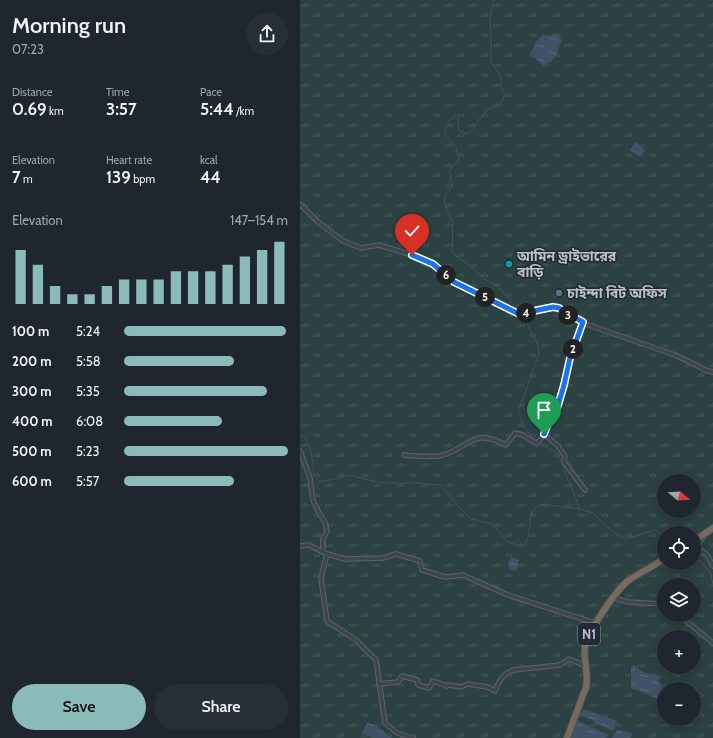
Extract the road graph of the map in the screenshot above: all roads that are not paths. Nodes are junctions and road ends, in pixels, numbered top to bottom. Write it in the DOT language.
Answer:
graph roads {
  1 [pos="300,204"];
  2 [pos="583,322"];
  3 [pos="713,372"];
  4 [pos="543,436"];
  5 [pos="300,451"];
  6 [pos="404,455"];
  7 [pos="585,490"];
  8 [pos="713,528"];
  9 [pos="706,534"];
  10 [pos="701,537"];
  11 [pos="300,546"];
  12 [pos="323,551"];
  13 [pos="327,554"];
  14 [pos="657,563"];
  15 [pos="713,566"];
  16 [pos="614,598"];
  17 [pos="657,604"];
  18 [pos="688,622"];
  19 [pos="595,623"];
  20 [pos="713,643"];
  21 [pos="586,666"];
  22 [pos="379,684"];
  23 [pos="413,738"];
  24 [pos="567,738"];
  1 -- 2 [label="street"];
  2 -- 3 [label="street"];
  2 -- 4 [label="street"];
  4 -- 6 [label="street"];
  4 -- 7 [label="street"];
  5 -- 12 [label="street"];
  8 -- 9 [label="highway"];
  9 -- 10 [label="highway"];
  9 -- 15 [label="street"];
  11 -- 12 [label="street"];
  12 -- 13 [label="street"];
  13 -- 19 [label="street"];
  13 -- 22 [label="street"];
  14 -- 16 [label="highway, N1"];
  16 -- 17 [label="street"];
  16 -- 19 [label="highway, N1"];
  18 -- 20 [label="street"];
  19 -- 21 [label="highway, N1"];
  21 -- 22 [label="street"];
  21 -- 24 [label="highway, N1"];
  22 -- 23 [label="street"];
}
